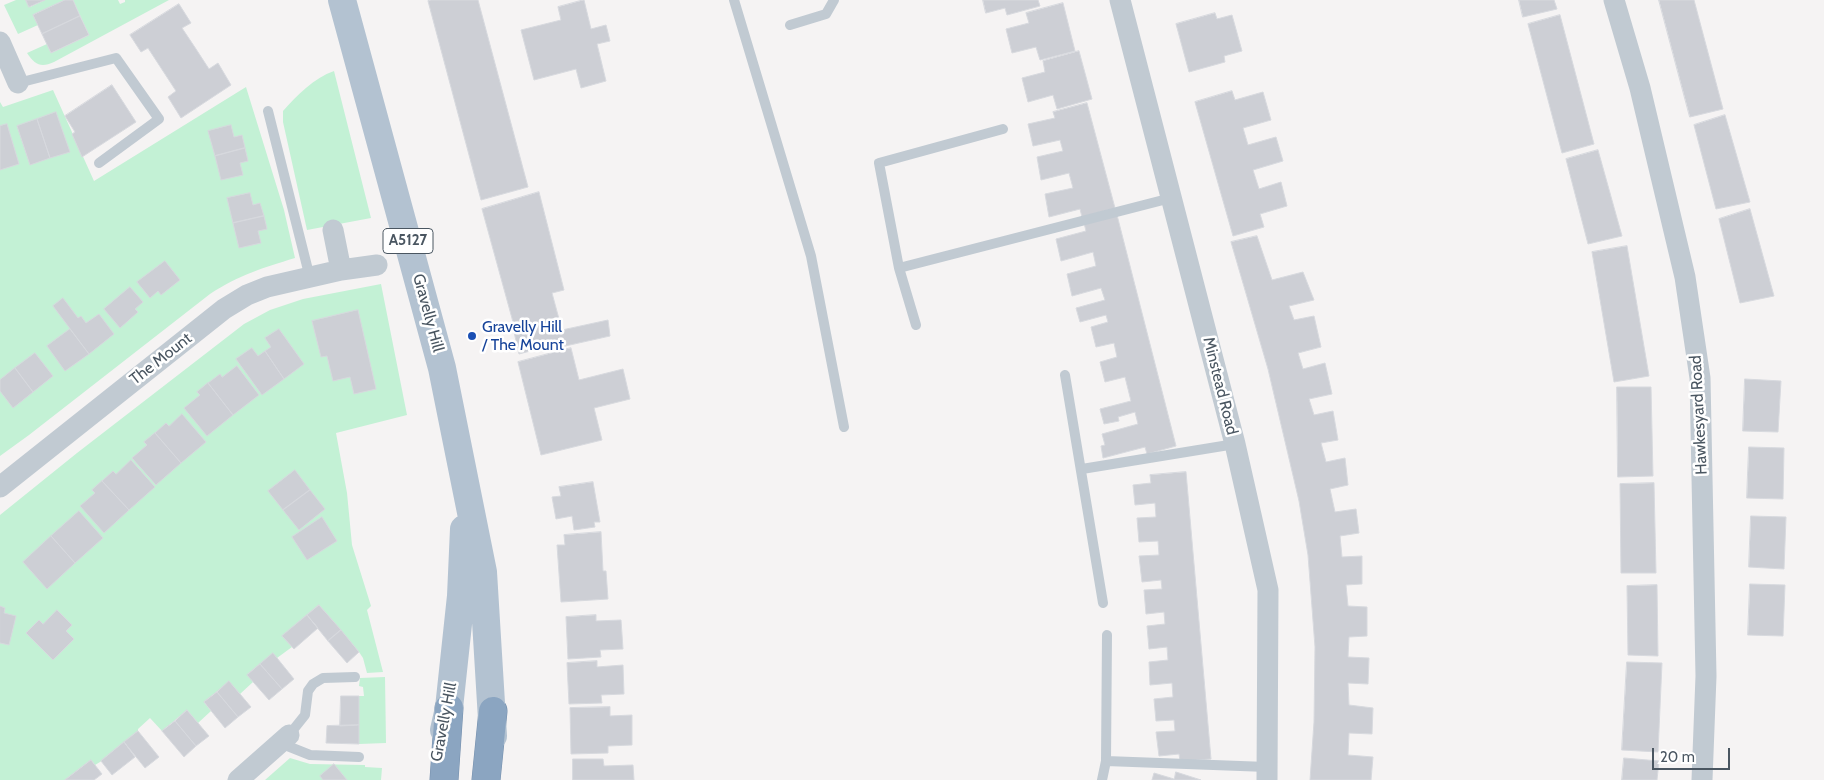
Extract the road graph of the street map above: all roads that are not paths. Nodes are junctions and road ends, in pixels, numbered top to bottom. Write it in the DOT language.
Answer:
graph roads {
  1 [pos="342,0"];
  2 [pos="734,0"];
  3 [pos="834,0"];
  4 [pos="1120,0"];
  5 [pos="1614,0"];
  6 [pos="790,25"];
  7 [pos="2,52"];
  8 [pos="18,83"];
  9 [pos="268,112"];
  10 [pos="1004,129"];
  11 [pos="99,163"];
  12 [pos="1171,198"];
  13 [pos="333,230"];
  14 [pos="377,265"];
  15 [pos="899,268"];
  16 [pos="341,270"];
  17 [pos="310,278"];
  18 [pos="916,325"];
  19 [pos="1065,375"];
  20 [pos="844,427"];
  21 [pos="1235,444"];
  22 [pos="1082,470"];
  23 [pos="465,484"];
  24 [pos="0,487"];
  25 [pos="1102,603"];
  26 [pos="1107,635"];
  27 [pos="355,676"];
  28 [pos="449,708"];
  29 [pos="493,711"];
  30 [pos="285,739"];
  31 [pos="359,757"];
  32 [pos="1106,761"];
  33 [pos="1267,773"];
  34 [pos="238,780"];
  35 [pos="432,780"];
  36 [pos="444,780"];
  37 [pos="486,780"];
  38 [pos="495,780"];
  39 [pos="1102,780"];
  40 [pos="1702,780"];
  1 -- 23 [label="main road, Gravelly Hill / A5127"];
  2 -- 20 [label="lane"];
  3 -- 6 [label="lane"];
  4 -- 12 [label="street, Minstead Road"];
  5 -- 40 [label="street, Hawkesyard Road"];
  7 -- 8 [label="street"];
  8 -- 11 [label="lane"];
  9 -- 17 [label="lane"];
  10 -- 15 [label="lane"];
  12 -- 15 [label="lane"];
  12 -- 21 [label="street, Minstead Road"];
  13 -- 16 [label="street"];
  14 -- 16 [label="street, The Mount"];
  15 -- 18 [label="lane"];
  16 -- 17 [label="street, The Mount"];
  17 -- 24 [label="street, The Mount"];
  19 -- 22 [label="lane"];
  21 -- 22 [label="lane"];
  21 -- 33 [label="street, Minstead Road"];
  22 -- 25 [label="lane"];
  23 -- 28 [label="main road, Gravelly Hill / A5127"];
  23 -- 29 [label="main road, Gravelly Hill / A5127"];
  26 -- 32 [label="lane"];
  27 -- 30 [label="lane"];
  28 -- 35 [label="main road, Gravelly Hill / A5127"];
  28 -- 36 [label="highway"];
  29 -- 37 [label="highway"];
  29 -- 38 [label="main road, Gravelly Hill / A5127"];
  30 -- 31 [label="lane"];
  30 -- 34 [label="street"];
  32 -- 33 [label="lane"];
  32 -- 39 [label="lane"];
}
